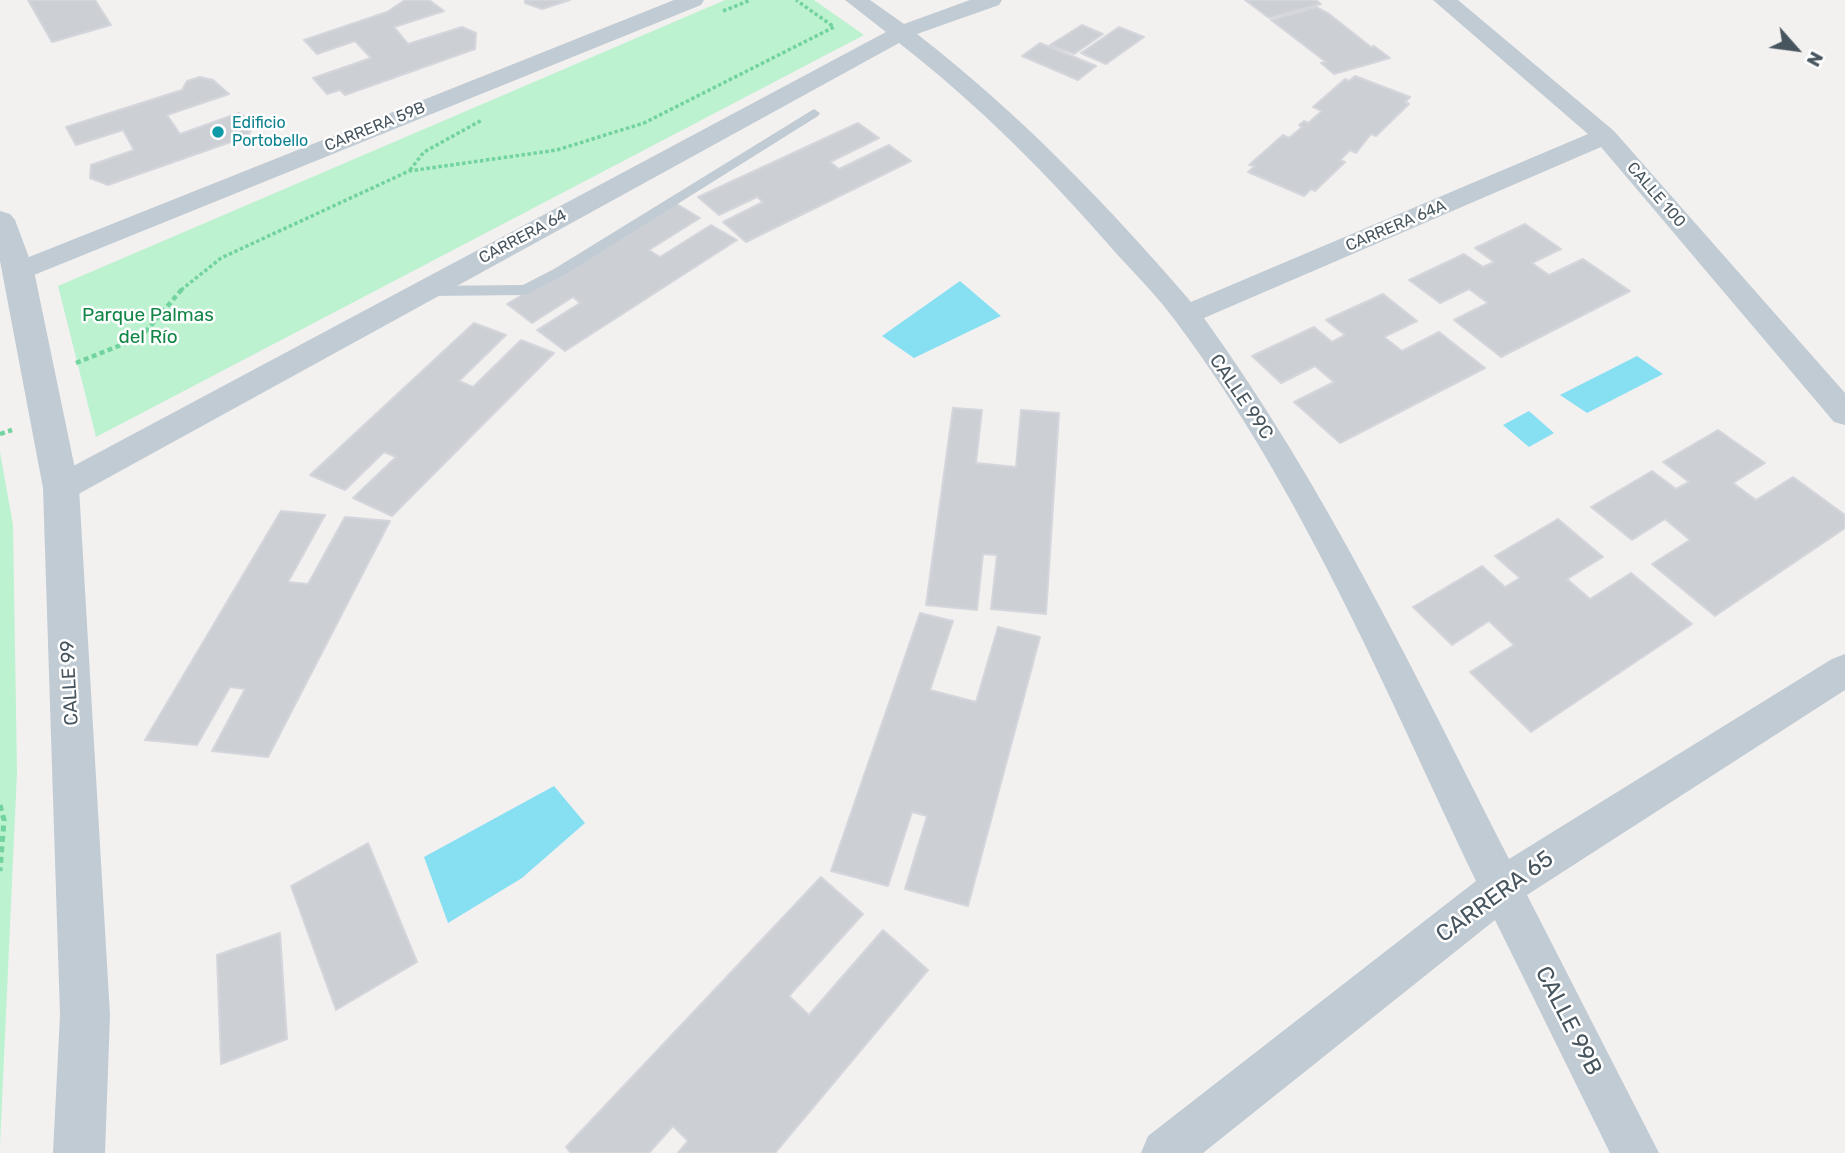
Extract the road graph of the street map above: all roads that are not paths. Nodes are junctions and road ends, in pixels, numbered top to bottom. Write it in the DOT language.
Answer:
graph roads {
  1 [pos="692,0"];
  2 [pos="856,0"];
  3 [pos="991,0"];
  4 [pos="1444,0"];
  5 [pos="902,32"];
  6 [pos="814,113"];
  7 [pos="1605,136"];
  8 [pos="0,220"];
  9 [pos="19,271"];
  10 [pos="424,291"];
  11 [pos="1186,315"];
  12 [pos="1845,414"];
  13 [pos="61,488"];
  14 [pos="1845,670"];
  15 [pos="1501,888"];
  16 [pos="79,1153"];
  17 [pos="1165,1153"];
  18 [pos="1635,1153"];
  1 -- 9 [label="street, CARRERA 59B"];
  2 -- 5 [label="street, CALLE 99C"];
  3 -- 5 [label="street, CARRERA 64"];
  4 -- 7 [label="street, CALLE 100"];
  5 -- 10 [label="street, CARRERA 64"];
  5 -- 11 [label="street, CALLE 99C"];
  6 -- 10 [label="lane"];
  7 -- 11 [label="street, CARRERA 64A"];
  7 -- 12 [label="street, CALLE 100"];
  8 -- 9 [label="street, CALLE 99"];
  9 -- 13 [label="street, CALLE 99"];
  10 -- 13 [label="street, CARRERA 64"];
  11 -- 15 [label="street, CALLE 99C"];
  13 -- 16 [label="street, CALLE 99"];
  14 -- 15 [label="street, CARRERA 65"];
  15 -- 17 [label="street, CARRERA 65"];
  15 -- 18 [label="street, CALLE 99B"];
}
